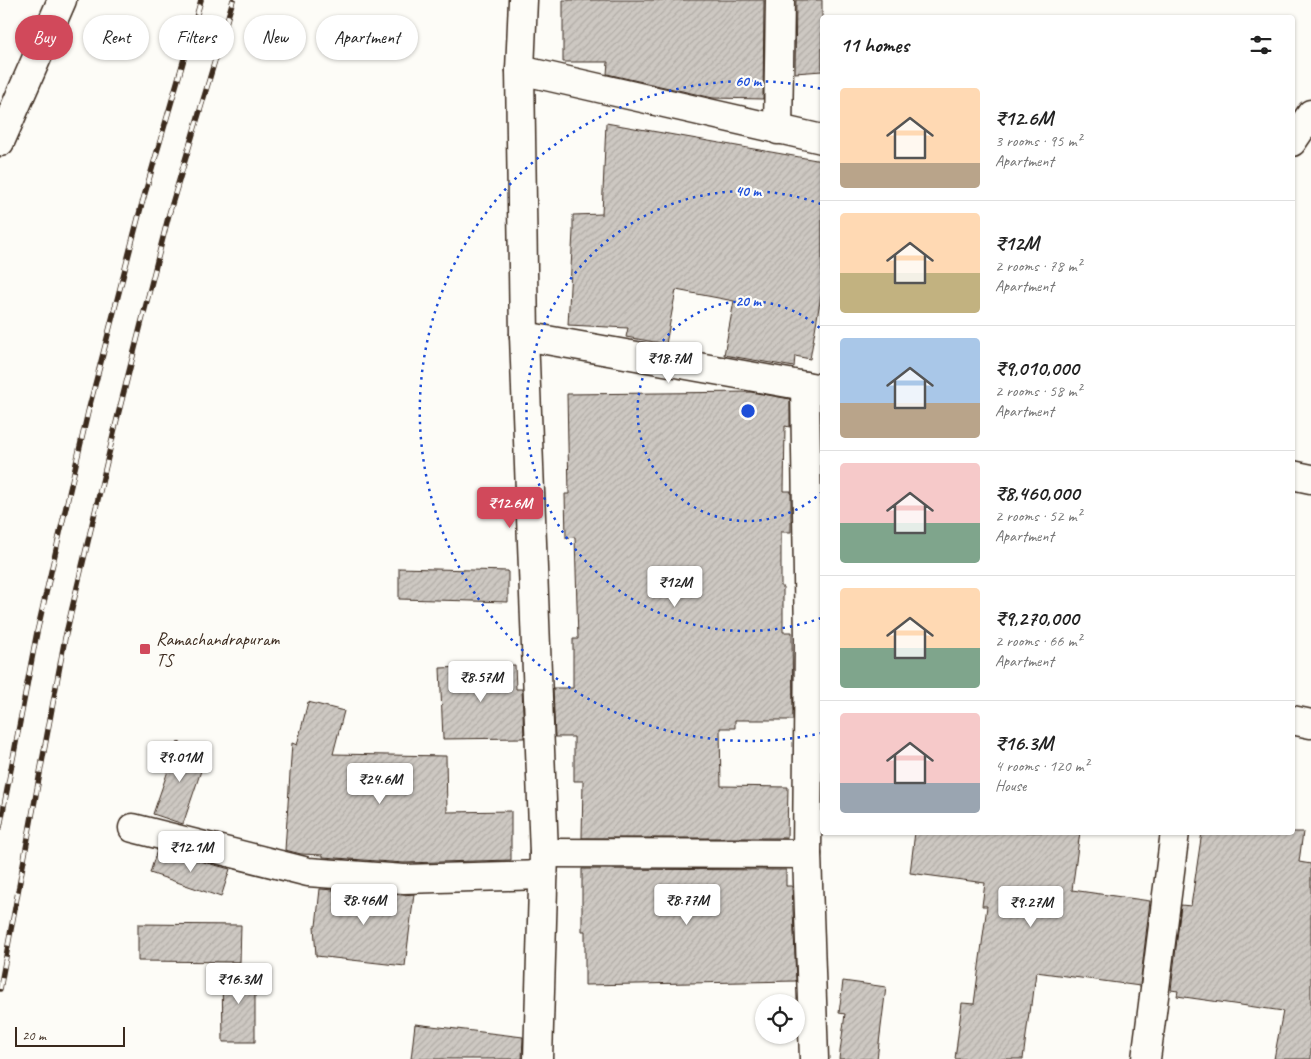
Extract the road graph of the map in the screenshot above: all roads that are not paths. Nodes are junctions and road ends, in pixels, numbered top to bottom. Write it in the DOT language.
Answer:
graph roads {
  1 [pos="62,0"];
  2 [pos="523,0"];
  3 [pos="780,0"];
  4 [pos="520,70"];
  5 [pos="1311,114"];
  6 [pos="778,130"];
  7 [pos="1295,138"];
  8 [pos="820,140"];
  9 [pos="0,142"];
  10 [pos="524,336"];
  11 [pos="814,388"];
  12 [pos="1295,476"];
  13 [pos="1311,479"];
  14 [pos="816,641"];
  15 [pos="1295,721"];
  16 [pos="1311,724"];
  17 [pos="133,828"];
  18 [pos="1175,835"];
  19 [pos="807,854"];
  20 [pos="544,864"];
  21 [pos="538,1059"];
  22 [pos="814,1059"];
  23 [pos="1146,1059"];
  1 -- 9 [label="street"];
  2 -- 4 [label="street"];
  3 -- 6 [label="street"];
  4 -- 6 [label="street"];
  4 -- 10 [label="street"];
  5 -- 7 [label="street"];
  6 -- 8 [label="street"];
  10 -- 11 [label="street"];
  10 -- 20 [label="street"];
  11 -- 14 [label="street"];
  12 -- 13 [label="street"];
  14 -- 19 [label="street"];
  15 -- 16 [label="street"];
  17 -- 20 [label="street"];
  18 -- 23 [label="street"];
  19 -- 20 [label="street"];
  19 -- 22 [label="street"];
  20 -- 21 [label="street"];
}
